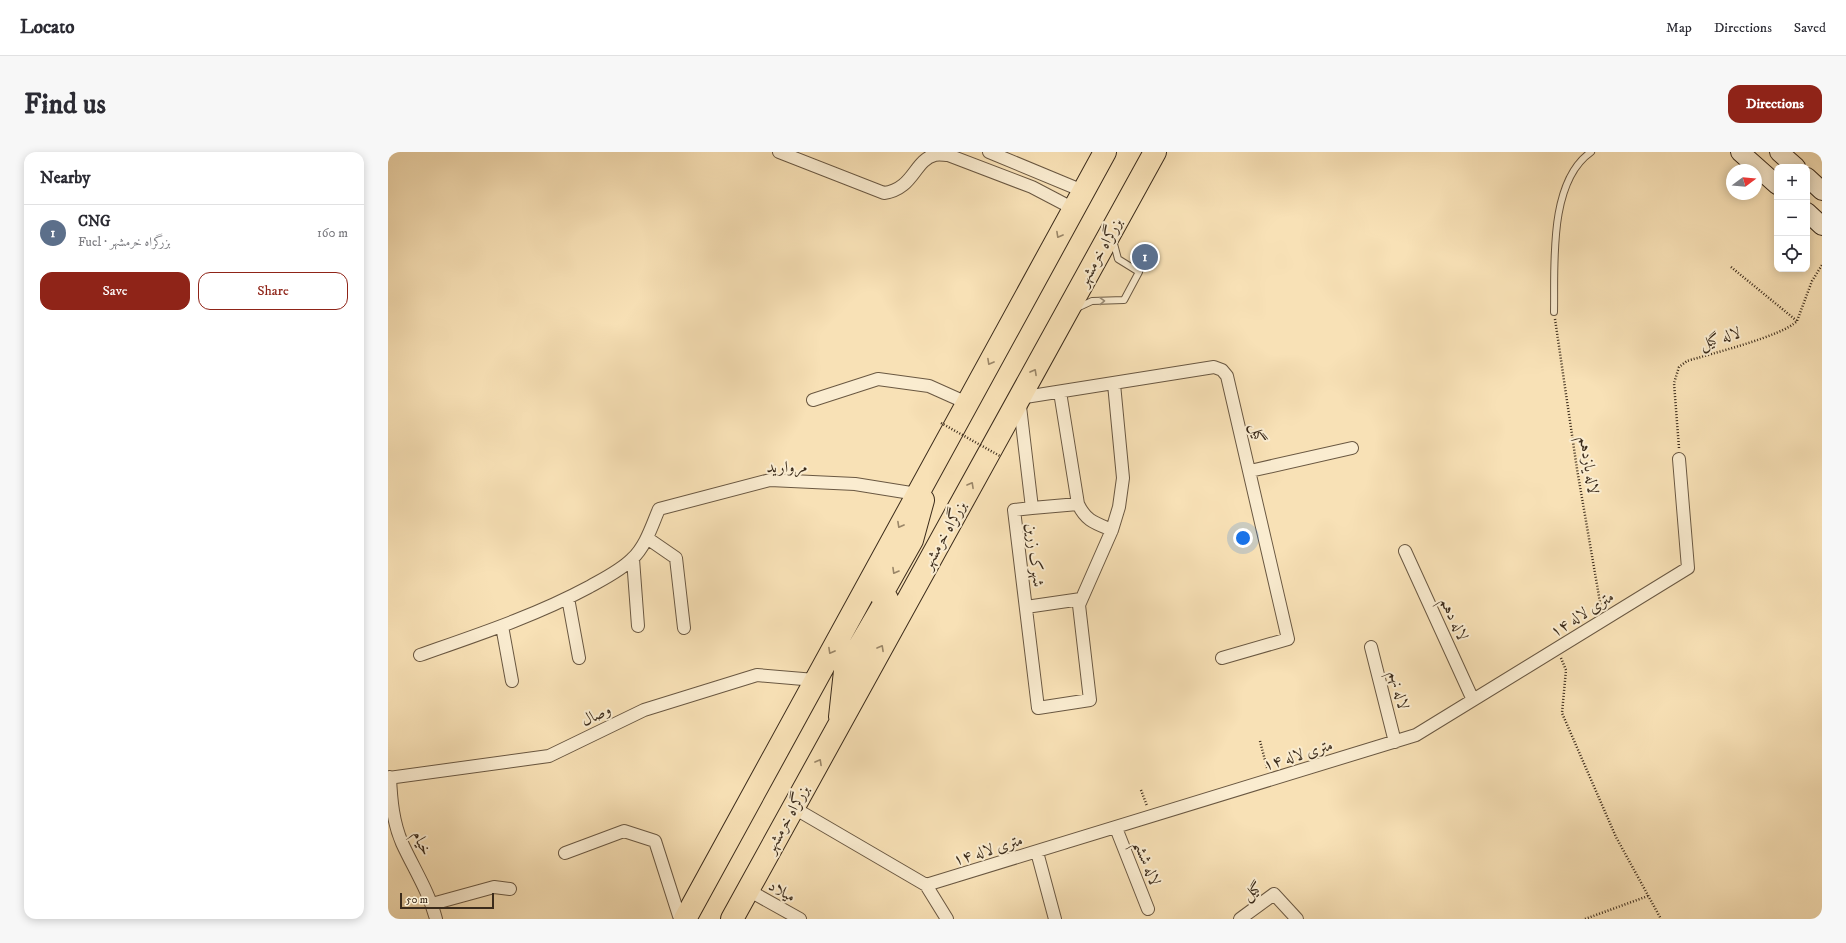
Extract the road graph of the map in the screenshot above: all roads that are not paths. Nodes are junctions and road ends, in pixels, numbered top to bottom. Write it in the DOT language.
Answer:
graph roads {
  1 [pos="779,152"];
  2 [pos="989,152"];
  3 [pos="1105,152"];
  4 [pos="1155,152"];
  5 [pos="1591,152"];
  6 [pos="1740,152"];
  7 [pos="1779,152"];
  8 [pos="1793,164"];
  9 [pos="1810,180"];
  10 [pos="1774,182"];
  11 [pos="1822,191"];
  12 [pos="1079,200"];
  13 [pos="1810,215"];
  14 [pos="1822,226"];
  15 [pos="1111,231"];
  16 [pos="1554,312"];
  17 [pos="1066,313"];
  18 [pos="1114,384"];
  19 [pos="1060,392"];
  20 [pos="1019,398"];
  21 [pos="813,400"];
  22 [pos="967,403"];
  23 [pos="1352,448"];
  24 [pos="1679,459"];
  25 [pos="931,470"];
  26 [pos="1250,471"];
  27 [pos="917,494"];
  28 [pos="1078,504"];
  29 [pos="1032,508"];
  30 [pos="1112,530"];
  31 [pos="647,538"];
  32 [pos="1405,551"];
  33 [pos="633,559"];
  34 [pos="568,598"];
  35 [pos="884,598"];
  36 [pos="1081,599"];
  37 [pos="1026,607"];
  38 [pos="502,626"];
  39 [pos="638,626"];
  40 [pos="684,628"];
  41 [pos="1371,647"];
  42 [pos="420,655"];
  43 [pos="579,658"];
  44 [pos="1222,658"];
  45 [pos="816,680"];
  46 [pos="512,681"];
  47 [pos="1473,700"];
  48 [pos="1395,742"];
  49 [pos="389,777"];
  50 [pos="794,808"];
  51 [pos="1116,828"];
  52 [pos="1037,852"];
  53 [pos="565,853"];
  54 [pos="926,885"];
  55 [pos="510,889"];
  56 [pos="748,890"];
  57 [pos="432,904"];
  58 [pos="1148,909"];
  59 [pos="436,919"];
  60 [pos="680,919"];
  61 [pos="685,919"];
  62 [pos="732,919"];
  63 [pos="800,919"];
  64 [pos="947,919"];
  65 [pos="1055,919"];
  66 [pos="1240,919"];
  67 [pos="1297,919"];
  1 -- 12 [label="street"];
  2 -- 12 [label="street"];
  3 -- 12 [label="highway, بزرگراه خرمشهر"];
  4 -- 15 [label="highway, بزرگراه خرمشهر"];
  5 -- 16 [label="lane"];
  6 -- 10 [label="main road"];
  7 -- 8 [label="main road"];
  9 -- 11 [label="main road"];
  12 -- 22 [label="highway, بزرگراه خرمشهر, one-way"];
  13 -- 14 [label="main road"];
  15 -- 17 [label="highway, بزرگراه خرمشهر"];
  17 -- 15 [label="lane, one-way"];
  20 -- 17 [label="highway, بزرگراه خرمشهر, one-way"];
  18 -- 19 [label="street, گیل"];
  18 -- 26 [label="street, گیل"];
  18 -- 30 [label="street"];
  19 -- 20 [label="street, گیل"];
  19 -- 28 [label="street"];
  20 -- 29 [label="street, شهرک زرین"];
  35 -- 20 [label="highway, بزرگراه خرمشهر, one-way"];
  21 -- 22 [label="street"];
  22 -- 25 [label="highway, بزرگراه خرمشهر"];
  23 -- 26 [label="street"];
  24 -- 47 [label="street, ۱۴ متری لاله"];
  25 -- 27 [label="highway, بزرگراه خرمشهر"];
  25 -- 35 [label="highway, one-way"];
  26 -- 44 [label="street, گیل"];
  27 -- 31 [label="street, مروارید"];
  27 -- 35 [label="highway, بزرگراه خرمشهر, one-way"];
  28 -- 29 [label="street"];
  28 -- 30 [label="street"];
  29 -- 37 [label="street, شهرک زرین"];
  30 -- 36 [label="street"];
  31 -- 33 [label="street"];
  31 -- 40 [label="street"];
  32 -- 47 [label="street, لاله دهم"];
  33 -- 34 [label="street"];
  33 -- 39 [label="street"];
  34 -- 38 [label="street"];
  34 -- 43 [label="street"];
  35 -- 45 [label="highway, بزرگراه خرمشهر, one-way"];
  50 -- 35 [label="highway, بزرگراه خرمشهر, one-way"];
  36 -- 37 [label="street"];
  36 -- 37 [label="street, شهرک زرین"];
  38 -- 42 [label="street"];
  38 -- 46 [label="street"];
  41 -- 48 [label="street, لاله نهم"];
  45 -- 49 [label="street, وصال"];
  45 -- 61 [label="highway, بزرگراه خرمشهر"];
  47 -- 48 [label="street, ۱۴ متری لاله"];
  48 -- 51 [label="street, ۱۴ متری لاله"];
  49 -- 57 [label="street, خیام"];
  50 -- 54 [label="street"];
  50 -- 56 [label="highway, بزرگراه خرمشهر"];
  51 -- 52 [label="street, ۱۴ متری لاله"];
  51 -- 58 [label="street, لاله ششم"];
  52 -- 54 [label="street, ۱۴ متری لاله"];
  52 -- 65 [label="street"];
  53 -- 60 [label="street"];
  54 -- 64 [label="street"];
  55 -- 57 [label="street"];
  56 -- 62 [label="highway, بزرگراه خرمشهر"];
  56 -- 63 [label="street, میلاد"];
  57 -- 59 [label="street, خیام"];
  66 -- 67 [label="street, گیل"];
}
